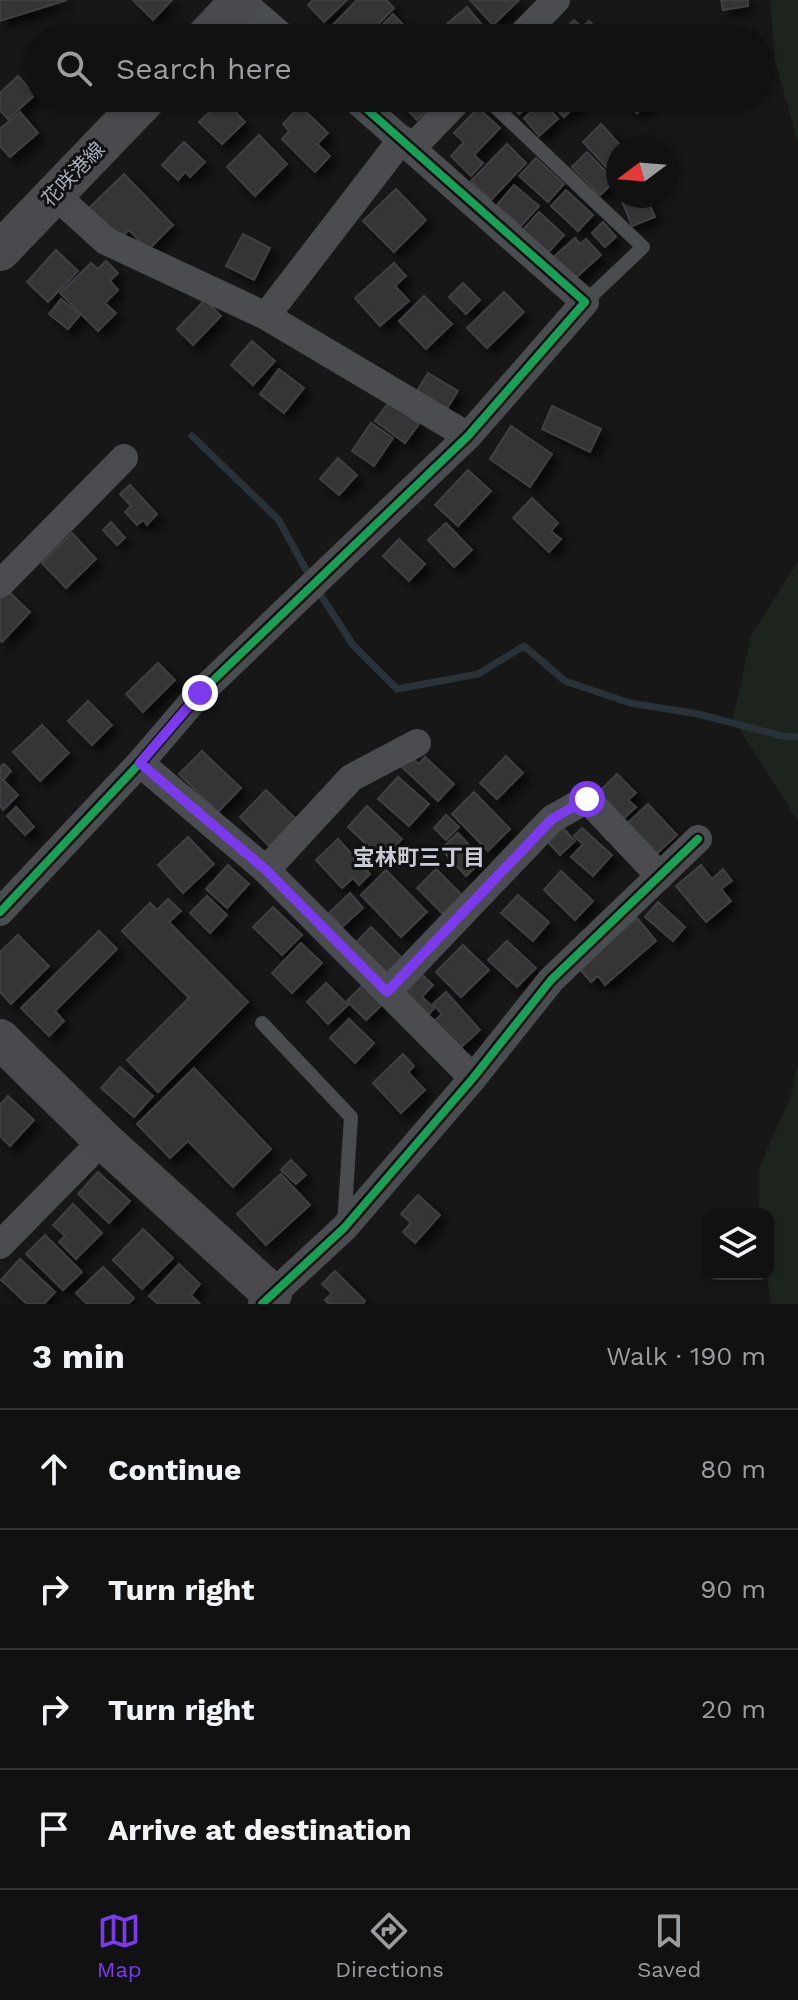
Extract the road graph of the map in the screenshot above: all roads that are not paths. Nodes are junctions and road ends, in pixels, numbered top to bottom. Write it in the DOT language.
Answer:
graph roads {
  1 [pos="241,0"];
  2 [pos="556,0"];
  3 [pos="218,24"];
  4 [pos="268,24"];
  5 [pos="533,24"];
  6 [pos="133,112"];
  7 [pos="370,112"];
  8 [pos="444,112"];
  9 [pos="501,112"];
  10 [pos="407,144"];
  11 [pos="54,194"];
  12 [pos="0,251"];
  13 [pos="585,302"];
  14 [pos="266,316"];
  15 [pos="468,436"];
  16 [pos="124,458"];
  17 [pos="0,584"];
  18 [pos="417,743"];
  19 [pos="140,763"];
  20 [pos="698,839"];
  21 [pos="266,870"];
  22 [pos="660,876"];
  23 [pos="0,912"];
  24 [pos="387,992"];
  25 [pos="262,1023"];
  26 [pos="0,1039"];
  27 [pos="473,1078"];
  28 [pos="103,1140"];
  29 [pos="344,1228"];
  30 [pos="0,1245"];
  31 [pos="271,1301"];
  1 -- 3 [label="street"];
  1 -- 4 [label="street"];
  2 -- 5 [label="street"];
  6 -- 11 [label="street, 花咲港線"];
  7 -- 10 [label="street"];
  8 -- 10 [label="street"];
  9 -- 13 [label="lane"];
  10 -- 13 [label="street"];
  10 -- 14 [label="street"];
  11 -- 12 [label="street, 花咲港線"];
  11 -- 14 [label="street"];
  13 -- 15 [label="street"];
  14 -- 15 [label="street"];
  15 -- 19 [label="street"];
  16 -- 17 [label="street"];
  18 -- 21 [label="street"];
  19 -- 21 [label="street"];
  19 -- 23 [label="street"];
  20 -- 22 [label="street"];
  21 -- 24 [label="street"];
  22 -- 24 [label="street"];
  22 -- 27 [label="street"];
  24 -- 27 [label="street"];
  25 -- 29 [label="lane"];
  26 -- 28 [label="street"];
  27 -- 29 [label="street"];
  28 -- 30 [label="street"];
  28 -- 31 [label="street"];
  29 -- 31 [label="street"];
}
